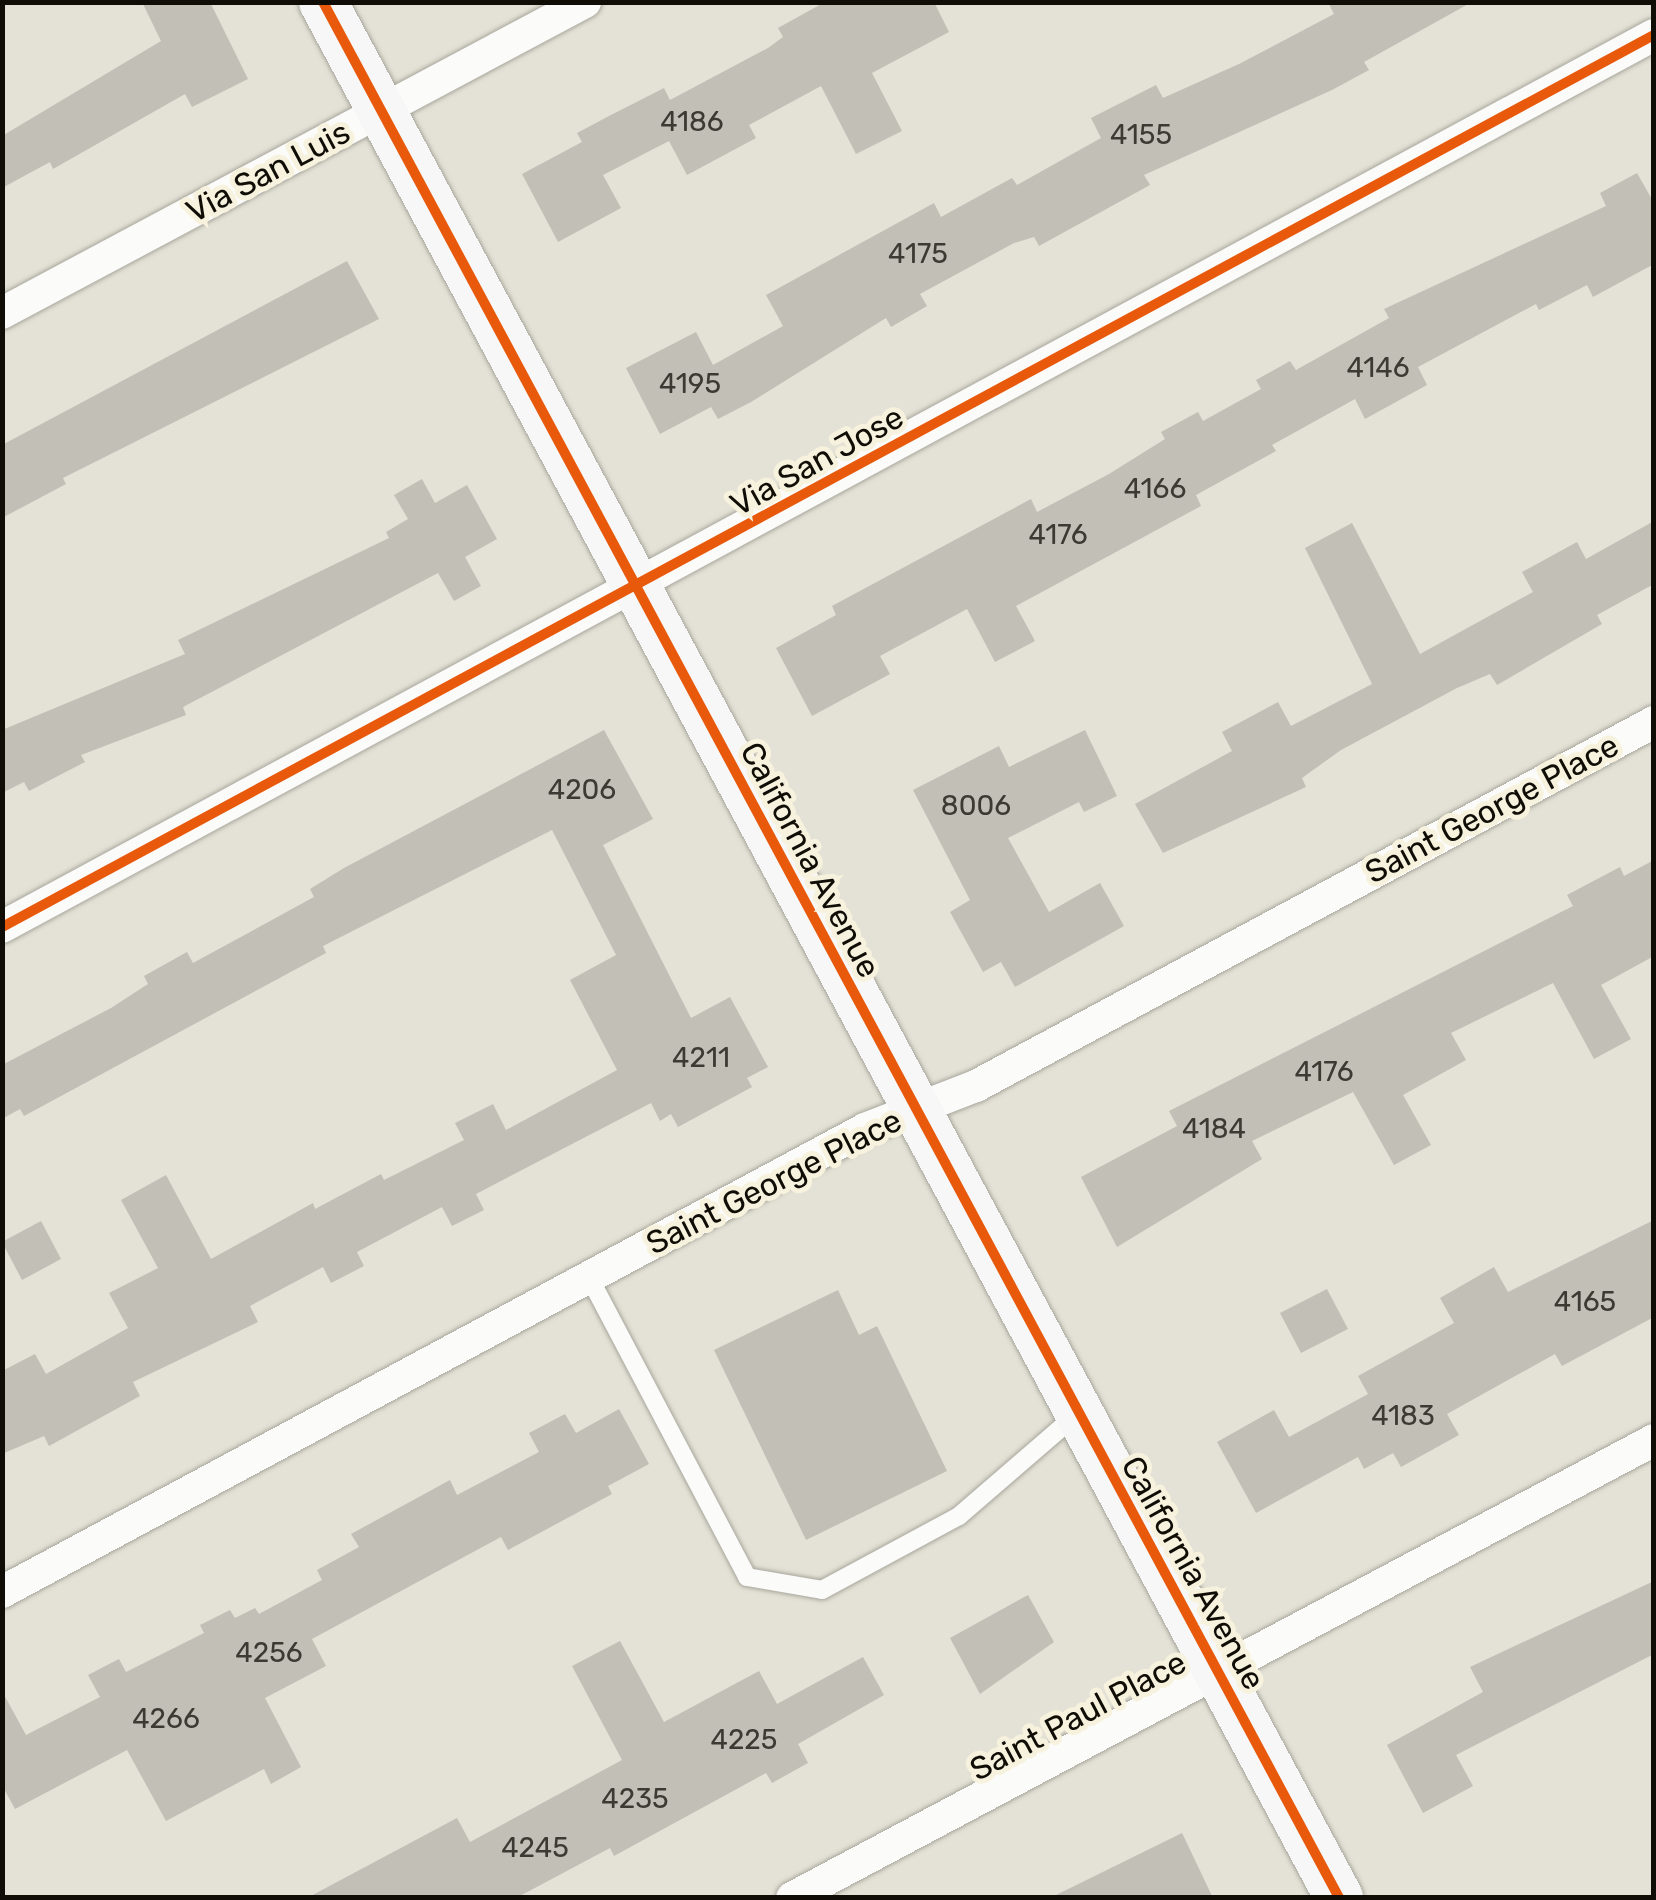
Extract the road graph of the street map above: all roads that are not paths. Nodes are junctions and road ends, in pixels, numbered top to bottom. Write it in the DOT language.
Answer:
graph roads {
  1 [pos="323,2"];
  2 [pos="585,2"];
  3 [pos="1654,35"];
  4 [pos="384,111"];
  5 [pos="2,312"];
  6 [pos="638,586"];
  7 [pos="1654,722"];
  8 [pos="2,927"];
  9 [pos="913,1111"];
  10 [pos="588,1277"];
  11 [pos="1078,1414"];
  12 [pos="1654,1440"];
  13 [pos="2,1592"];
  14 [pos="1217,1670"];
  15 [pos="792,1898"];
  16 [pos="1340,1898"];
  1 -- 4 [label="main road, California Avenue"];
  2 -- 4 [label="street, Via San Luis"];
  3 -- 6 [label="street, Via San Jose"];
  4 -- 5 [label="street, Via San Luis"];
  4 -- 6 [label="main road, California Avenue"];
  6 -- 8 [label="street, Via San Jose"];
  6 -- 9 [label="main road, California Avenue"];
  7 -- 9 [label="street, Saint George Place"];
  9 -- 10 [label="street, Saint George Place"];
  9 -- 11 [label="main road, California Avenue"];
  10 -- 11 [label="lane"];
  10 -- 13 [label="street, Saint George Place"];
  11 -- 14 [label="main road, California Avenue"];
  12 -- 14 [label="street, Saint Paul Place"];
  14 -- 15 [label="street, Saint Paul Place"];
  14 -- 16 [label="main road, California Avenue"];
}
